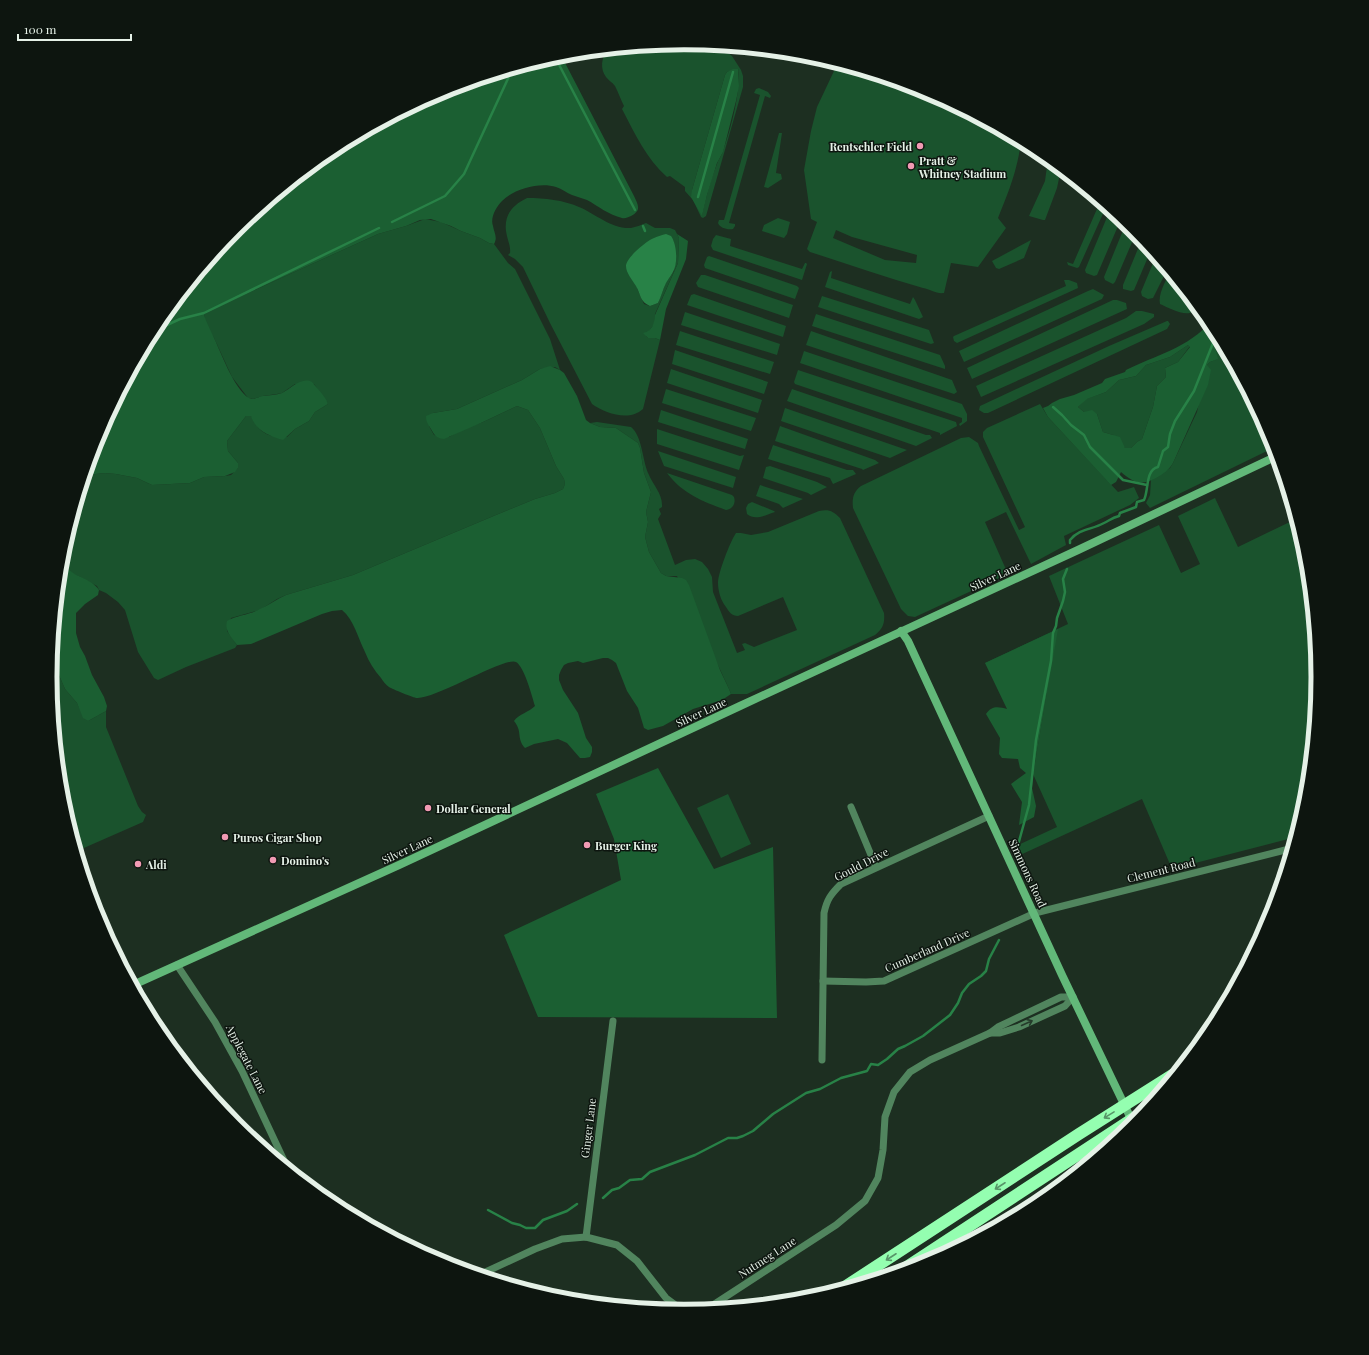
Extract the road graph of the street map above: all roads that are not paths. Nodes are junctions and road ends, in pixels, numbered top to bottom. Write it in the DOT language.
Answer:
graph roads {
  1 [pos="1272,458"];
  2 [pos="902,631"];
  3 [pos="851,807"];
  4 [pos="989,816"];
  5 [pos="1288,849"];
  6 [pos="876,867"];
  7 [pos="1034,913"];
  8 [pos="176,965"];
  9 [pos="823,981"];
  10 [pos="137,983"];
  11 [pos="1073,997"];
  12 [pos="613,1021"];
  13 [pos="822,1060"];
  14 [pos="1166,1079"];
  15 [pos="1130,1118"];
  16 [pos="1125,1124"];
  17 [pos="283,1159"];
  18 [pos="1080,1164"];
  19 [pos="972,1235"];
  20 [pos="586,1237"];
  21 [pos="917,1260"];
  22 [pos="484,1272"];
  23 [pos="851,1283"];
  24 [pos="714,1304"];
  25 [pos="675,1305"];
  1 -- 2 [label="main road, Silver Lane"];
  2 -- 4 [label="main road, Simmons Road"];
  2 -- 8 [label="main road, Silver Lane"];
  3 -- 6 [label="street"];
  4 -- 6 [label="street, Gould Drive"];
  4 -- 7 [label="main road, Simmons Road"];
  5 -- 7 [label="street, Clement Road"];
  6 -- 9 [label="street, Gould Drive"];
  7 -- 9 [label="street, Cumberland Drive"];
  7 -- 11 [label="main road, Simmons Road"];
  8 -- 10 [label="main road, Silver Lane"];
  8 -- 17 [label="street, Applegate Lane"];
  9 -- 13 [label="street, Gould Drive"];
  11 -- 15 [label="main road, Simmons Road"];
  11 -- 24 [label="street, Nutmeg Lane"];
  12 -- 20 [label="street, Ginger Lane"];
  14 -- 23 [label="highway, one-way"];
  16 -- 21 [label="highway"];
  18 -- 19 [label="highway"];
  20 -- 22 [label="street, Nutmeg Lane"];
  20 -- 25 [label="street, Nutmeg Lane"];
}
